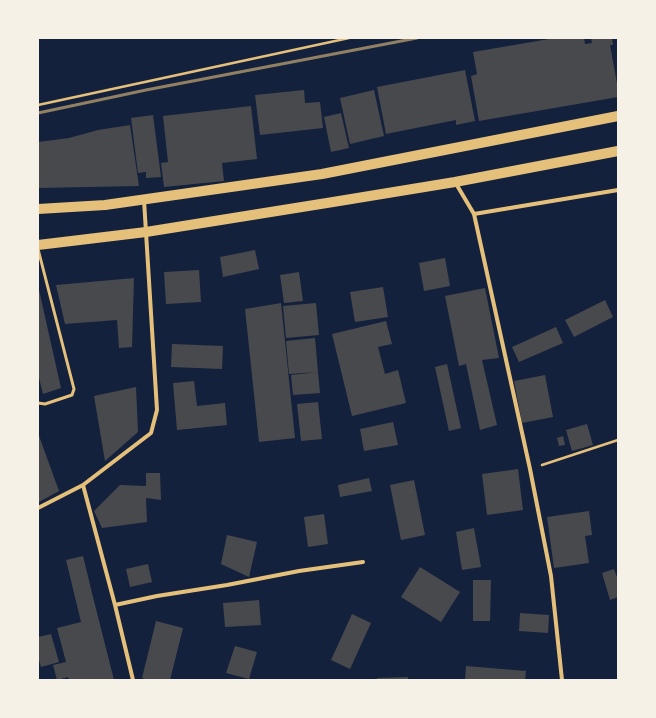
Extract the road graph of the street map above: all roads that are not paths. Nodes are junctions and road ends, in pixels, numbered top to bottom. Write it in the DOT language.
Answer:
graph roads {
  1 [pos="618,116"];
  2 [pos="618,150"];
  3 [pos="455,182"];
  4 [pos="618,190"];
  5 [pos="144,199"];
  6 [pos="38,209"];
  7 [pos="474,214"];
  8 [pos="146,232"];
  9 [pos="38,245"];
  10 [pos="38,249"];
  11 [pos="38,403"];
  12 [pos="83,485"];
  13 [pos="38,508"];
  14 [pos="363,562"];
  15 [pos="115,605"];
  16 [pos="133,680"];
  17 [pos="562,680"];
  1 -- 5 [label="main road"];
  2 -- 3 [label="main road"];
  3 -- 7 [label="street"];
  3 -- 8 [label="main road"];
  4 -- 7 [label="street"];
  5 -- 6 [label="main road"];
  5 -- 8 [label="street"];
  7 -- 17 [label="street"];
  8 -- 9 [label="main road"];
  8 -- 12 [label="street"];
  10 -- 11 [label="lane"];
  12 -- 13 [label="street"];
  12 -- 15 [label="street"];
  14 -- 15 [label="street"];
  15 -- 16 [label="street"];
}
